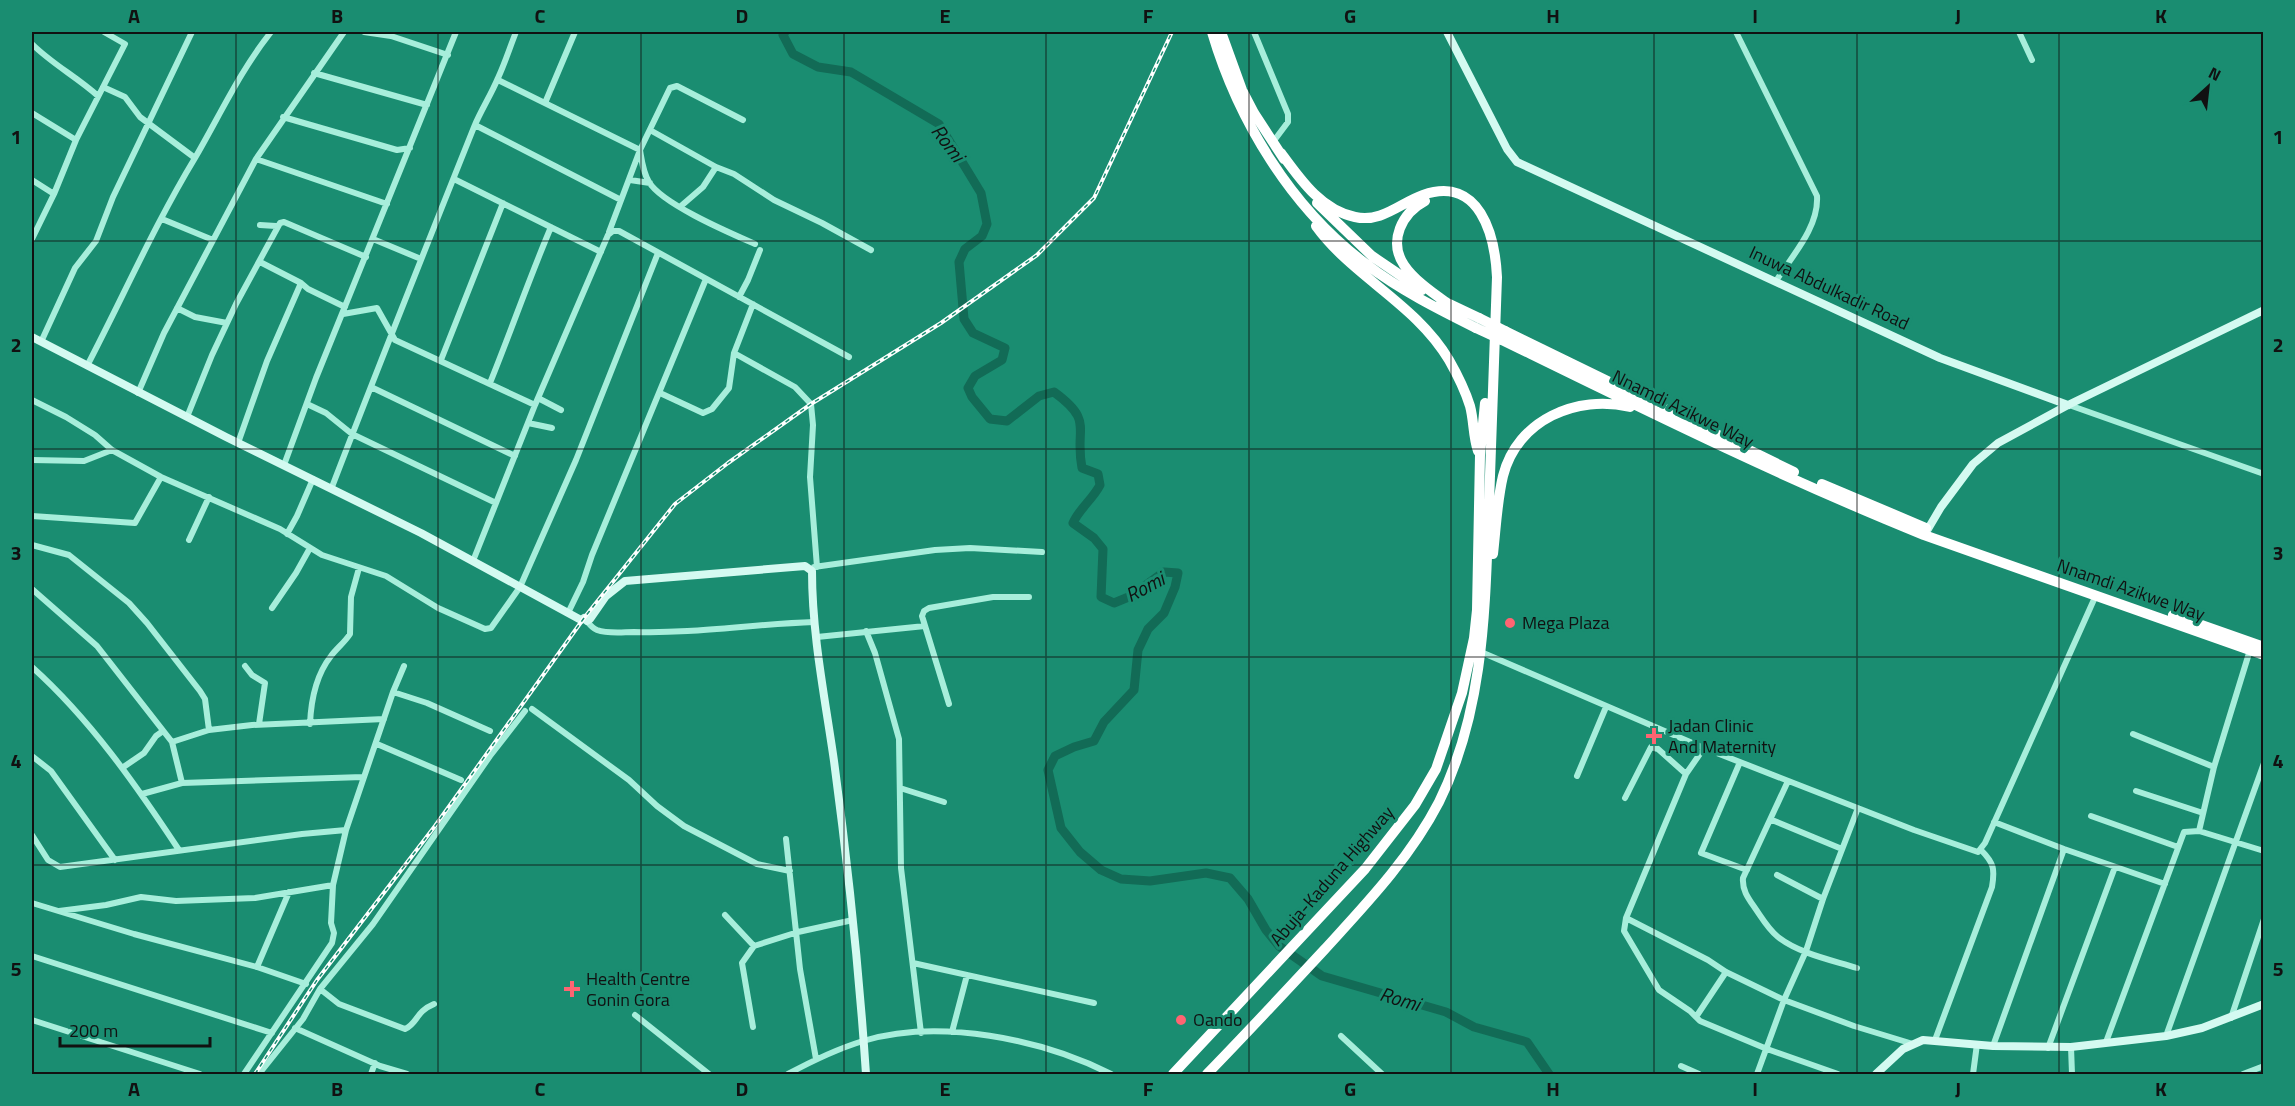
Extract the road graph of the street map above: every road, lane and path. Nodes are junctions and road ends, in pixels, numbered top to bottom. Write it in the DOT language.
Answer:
graph roads {
  1 [pos="104,32"];
  2 [pos="270,32"];
  3 [pos="344,32"];
  4 [pos="364,32"];
  5 [pos="456,32"];
  6 [pos="516,32"];
  7 [pos="574,32"];
  8 [pos="1212,32"];
  9 [pos="1221,32"];
  10 [pos="1254,32"];
  11 [pos="1448,32"];
  12 [pos="1736,32"];
  13 [pos="2019,32"];
  14 [pos="189,33"];
  15 [pos="32,44"];
  16 [pos="448,55"];
  17 [pos="2032,60"];
  18 [pos="314,73"];
  19 [pos="498,80"];
  20 [pos="103,87"];
  21 [pos="98,96"];
  22 [pos="545,103"];
  23 [pos="427,105"];
  24 [pos="32,113"];
  25 [pos="283,117"];
  26 [pos="743,120"];
  27 [pos="149,123"];
  28 [pos="475,124"];
  29 [pos="650,130"];
  30 [pos="76,140"];
  31 [pos="1273,142"];
  32 [pos="410,148"];
  33 [pos="397,150"];
  34 [pos="640,150"];
  35 [pos="1281,153"];
  36 [pos="195,158"];
  37 [pos="256,159"];
  38 [pos="403,164"];
  39 [pos="716,167"];
  40 [pos="1281,175"];
  41 [pos="454,179"];
  42 [pos="32,180"];
  43 [pos="630,180"];
  44 [pos="650,183"];
  45 [pos="54,194"];
  46 [pos="621,200"];
  47 [pos="504,203"];
  48 [pos="387,204"];
  49 [pos="681,206"];
  50 [pos="162,219"];
  51 [pos="260,225"];
  52 [pos="276,226"];
  53 [pos="551,227"];
  54 [pos="608,235"];
  55 [pos="32,239"];
  56 [pos="373,239"];
  57 [pos="213,240"];
  58 [pos="755,244"];
  59 [pos="760,250"];
  60 [pos="871,250"];
  61 [pos="601,252"];
  62 [pos="658,253"];
  63 [pos="366,257"];
  64 [pos="422,259"];
  65 [pos="260,261"];
  66 [pos="706,279"];
  67 [pos="1776,281"];
  68 [pos="301,283"];
  69 [pos="739,297"];
  70 [pos="1447,303"];
  71 [pos="753,304"];
  72 [pos="345,307"];
  73 [pos="177,308"];
  74 [pos="2264,310"];
  75 [pos="343,314"];
  76 [pos="227,323"];
  77 [pos="1478,323"];
  78 [pos="1503,336"];
  79 [pos="32,337"];
  80 [pos="392,340"];
  81 [pos="41,342"];
  82 [pos="734,353"];
  83 [pos="849,357"];
  84 [pos="441,360"];
  85 [pos="748,362"];
  86 [pos="87,366"];
  87 [pos="733,368"];
  88 [pos="490,383"];
  89 [pos="371,387"];
  90 [pos="138,393"];
  91 [pos="660,393"];
  92 [pos="538,398"];
  93 [pos="32,400"];
  94 [pos="307,404"];
  95 [pos="535,405"];
  96 [pos="2068,405"];
  97 [pos="561,410"];
  98 [pos="1647,410"];
  99 [pos="188,417"];
  100 [pos="528,423"];
  101 [pos="552,428"];
  102 [pos="352,434"];
  103 [pos="238,442"];
  104 [pos="112,450"];
  105 [pos="1480,454"];
  106 [pos="515,456"];
  107 [pos="32,460"];
  108 [pos="284,465"];
  109 [pos="2264,474"];
  110 [pos="161,477"];
  111 [pos="313,479"];
  112 [pos="332,487"];
  113 [pos="209,497"];
  114 [pos="496,503"];
  115 [pos="32,516"];
  116 [pos="1926,532"];
  117 [pos="287,534"];
  118 [pos="189,540"];
  119 [pos="32,545"];
  120 [pos="310,548"];
  121 [pos="1042,552"];
  122 [pos="473,561"];
  123 [pos="813,567"];
  124 [pos="359,568"];
  125 [pos="1486,583"];
  126 [pos="520,587"];
  127 [pos="32,590"];
  128 [pos="2096,595"];
  129 [pos="1029,597"];
  130 [pos="272,608"];
  131 [pos="568,613"];
  132 [pos="587,621"];
  133 [pos="814,622"];
  134 [pos="925,626"];
  135 [pos="866,631"];
  136 [pos="817,637"];
  137 [pos="2264,647"];
  138 [pos="2250,650"];
  139 [pos="1481,652"];
  140 [pos="2264,654"];
  141 [pos="245,666"];
  142 [pos="404,666"];
  143 [pos="32,667"];
  144 [pos="393,692"];
  145 [pos="949,704"];
  146 [pos="1606,707"];
  147 [pos="384,719"];
  148 [pos="310,723"];
  149 [pos="259,724"];
  150 [pos="209,730"];
  151 [pos="163,731"];
  152 [pos="490,731"];
  153 [pos="2133,734"];
  154 [pos="171,742"];
  155 [pos="377,744"];
  156 [pos="1704,748"];
  157 [pos="32,756"];
  158 [pos="1740,762"];
  159 [pos="2264,763"];
  160 [pos="2214,767"];
  161 [pos="122,768"];
  162 [pos="1686,774"];
  163 [pos="1577,776"];
  164 [pos="363,777"];
  165 [pos="461,780"];
  166 [pos="1788,780"];
  167 [pos="182,783"];
  168 [pos="900,788"];
  169 [pos="2136,791"];
  170 [pos="142,794"];
  171 [pos="1625,798"];
  172 [pos="944,802"];
  173 [pos="1858,808"];
  174 [pos="2203,813"];
  175 [pos="2091,816"];
  176 [pos="1772,820"];
  177 [pos="1994,822"];
  178 [pos="346,830"];
  179 [pos="2199,831"];
  180 [pos="32,835"];
  181 [pos="786,839"];
  182 [pos="2235,842"];
  183 [pos="2178,847"];
  184 [pos="1842,849"];
  185 [pos="2064,849"];
  186 [pos="179,850"];
  187 [pos="1981,850"];
  188 [pos="2264,850"];
  189 [pos="116,860"];
  190 [pos="2115,867"];
  191 [pos="1747,870"];
  192 [pos="790,871"];
  193 [pos="1777,875"];
  194 [pos="2165,884"];
  195 [pos="333,885"];
  196 [pos="289,892"];
  197 [pos="1823,899"];
  198 [pos="32,903"];
  199 [pos="59,911"];
  200 [pos="725,915"];
  201 [pos="1626,918"];
  202 [pos="2264,919"];
  203 [pos="853,920"];
  204 [pos="798,932"];
  205 [pos="754,946"];
  206 [pos="1806,951"];
  207 [pos="32,956"];
  208 [pos="913,963"];
  209 [pos="256,967"];
  210 [pos="1857,968"];
  211 [pos="1726,972"];
  212 [pos="967,975"];
  213 [pos="306,984"];
  214 [pos="320,989"];
  215 [pos="1784,1000"];
  216 [pos="1094,1003"];
  217 [pos="434,1004"];
  218 [pos="2264,1004"];
  219 [pos="635,1016"];
  220 [pos="1696,1017"];
  221 [pos="2231,1018"];
  222 [pos="32,1020"];
  223 [pos="753,1027"];
  224 [pos="295,1028"];
  225 [pos="952,1032"];
  226 [pos="272,1033"];
  227 [pos="921,1033"];
  228 [pos="1341,1036"];
  229 [pos="2166,1036"];
  230 [pos="1935,1040"];
  231 [pos="864,1041"];
  232 [pos="2106,1042"];
  233 [pos="1913,1044"];
  234 [pos="1977,1044"];
  235 [pos="1993,1046"];
  236 [pos="2071,1047"];
  237 [pos="2048,1048"];
  238 [pos="1767,1049"];
  239 [pos="816,1059"];
  240 [pos="375,1064"];
  241 [pos="1681,1066"];
  242 [pos="2264,1066"];
  243 [pos="200,1074"];
  244 [pos="244,1074"];
  245 [pos="259,1074"];
  246 [pos="371,1074"];
  247 [pos="407,1074"];
  248 [pos="709,1074"];
  249 [pos="788,1074"];
  250 [pos="866,1074"];
  251 [pos="1111,1074"];
  252 [pos="1173,1074"];
  253 [pos="1207,1074"];
  254 [pos="1383,1074"];
  255 [pos="1699,1074"];
  256 [pos="1758,1074"];
  257 [pos="1838,1074"];
  258 [pos="1876,1074"];
  259 [pos="1973,1074"];
  260 [pos="2072,1074"];
  261 [pos="2243,1074"];
  1 -- 20 [label="street"];
  2 -- 36 [label="street"];
  3 -- 18 [label="street"];
  4 -- 16 [label="street"];
  5 -- 16 [label="street"];
  6 -- 19 [label="street"];
  7 -- 22 [label="street"];
  8 -- 40 [label="highway, Nnamdi Azikwe Way"];
  9 -- 31 [label="highway, Nnamdi Azikwe Way"];
  10 -- 31 [label="street"];
  11 -- 67 [label="street, Inuwa Abdulkadir Road"];
  12 -- 67 [label="street"];
  13 -- 17 [label="street"];
  14 -- 27 [label="street"];
  15 -- 21 [label="street"];
  16 -- 23 [label="street"];
  18 -- 23 [label="street"];
  18 -- 25 [label="street"];
  19 -- 22 [label="street"];
  19 -- 28 [label="street"];
  20 -- 21 [label="street"];
  20 -- 27 [label="street"];
  21 -- 30 [label="street"];
  22 -- 34 [label="street"];
  23 -- 32 [label="street"];
  24 -- 30 [label="street"];
  25 -- 33 [label="street"];
  25 -- 37 [label="street"];
  26 -- 29 [label="street"];
  27 -- 36 [label="street"];
  27 -- 81 [label="street"];
  28 -- 41 [label="street"];
  28 -- 46 [label="street"];
  29 -- 34 [label="street"];
  29 -- 39 [label="street"];
  30 -- 45 [label="street"];
  31 -- 35 [label="highway, Nnamdi Azikwe Way"];
  32 -- 33 [label="street"];
  32 -- 38 [label="street"];
  33 -- 38 [label="street"];
  34 -- 43 [label="street"];
  34 -- 44 [label="street"];
  35 -- 70 [label="highway, Nnamdi Azikwe Way"];
  35 -- 125 [label="highway"];
  36 -- 50 [label="street"];
  37 -- 48 [label="street"];
  37 -- 57 [label="street"];
  38 -- 48 [label="street"];
  39 -- 49 [label="street"];
  39 -- 60 [label="street"];
  40 -- 77 [label="highway, Nnamdi Azikwe Way"];
  40 -- 105 [label="highway"];
  41 -- 47 [label="street"];
  41 -- 64 [label="street"];
  42 -- 45 [label="street"];
  43 -- 44 [label="street"];
  43 -- 46 [label="street"];
  44 -- 49 [label="street"];
  45 -- 55 [label="street"];
  46 -- 54 [label="street"];
  47 -- 53 [label="street"];
  47 -- 84 [label="street"];
  48 -- 56 [label="street"];
  49 -- 58 [label="street"];
  50 -- 57 [label="street"];
  50 -- 86 [label="street"];
  51 -- 52 [label="street"];
  52 -- 63 [label="street"];
  52 -- 65 [label="street"];
  53 -- 61 [label="street"];
  53 -- 88 [label="street"];
  54 -- 61 [label="street"];
  54 -- 62 [label="street"];
  56 -- 63 [label="street"];
  56 -- 64 [label="street"];
  57 -- 73 [label="street"];
  59 -- 69 [label="street"];
  61 -- 92 [label="street"];
  62 -- 66 [label="street"];
  62 -- 126 [label="street"];
  63 -- 72 [label="street"];
  64 -- 80 [label="street"];
  65 -- 68 [label="street"];
  65 -- 76 [label="street"];
  66 -- 69 [label="street"];
  66 -- 91 [label="street"];
  67 -- 96 [label="street, Inuwa Abdulkadir Road"];
  68 -- 72 [label="street"];
  68 -- 103 [label="street"];
  69 -- 71 [label="street"];
  70 -- 77 [label="highway, Nnamdi Azikwe Way"];
  70 -- 105 [label="highway"];
  71 -- 82 [label="street"];
  71 -- 83 [label="street"];
  72 -- 75 [label="street"];
  73 -- 76 [label="street"];
  73 -- 90 [label="street"];
  74 -- 96 [label="street"];
  75 -- 80 [label="street"];
  75 -- 94 [label="street"];
  76 -- 99 [label="street"];
  77 -- 78 [label="highway, Nnamdi Azikwe Way, bridge"];
  78 -- 98 [label="highway, Nnamdi Azikwe Way"];
  78 -- 116 [label="highway, Nnamdi Azikwe Way"];
  79 -- 81 [label="street"];
  80 -- 84 [label="street"];
  80 -- 89 [label="street"];
  81 -- 86 [label="street"];
  82 -- 85 [label="street"];
  82 -- 87 [label="street"];
  84 -- 88 [label="street"];
  85 -- 87 [label="street"];
  85 -- 123 [label="street"];
  86 -- 90 [label="street"];
  87 -- 91 [label="street"];
  88 -- 95 [label="street"];
  89 -- 102 [label="street"];
  89 -- 106 [label="street"];
  90 -- 99 [label="street"];
  91 -- 131 [label="street"];
  92 -- 95 [label="street"];
  92 -- 97 [label="street"];
  93 -- 104 [label="street"];
  94 -- 102 [label="street"];
  94 -- 108 [label="street"];
  95 -- 100 [label="street"];
  96 -- 109 [label="street"];
  96 -- 116 [label="street"];
  98 -- 116 [label="highway, Nnamdi Azikwe Way"];
  98 -- 125 [label="highway"];
  99 -- 103 [label="street"];
  100 -- 101 [label="street"];
  100 -- 106 [label="street"];
  102 -- 112 [label="street"];
  102 -- 114 [label="street"];
  103 -- 108 [label="street"];
  104 -- 107 [label="street"];
  104 -- 110 [label="street"];
  105 -- 252 [label="highway, Abuja-Kaduna Highway"];
  106 -- 114 [label="street"];
  108 -- 111 [label="street"];
  110 -- 113 [label="street"];
  110 -- 115 [label="street"];
  111 -- 112 [label="street"];
  111 -- 117 [label="street"];
  112 -- 122 [label="street"];
  113 -- 117 [label="street"];
  113 -- 118 [label="street"];
  114 -- 122 [label="street"];
  116 -- 128 [label="highway, Nnamdi Azikwe Way"];
  116 -- 137 [label="highway, Nnamdi Azikwe Way"];
  117 -- 120 [label="street"];
  119 -- 150 [label="street"];
  120 -- 124 [label="street"];
  120 -- 130 [label="street"];
  121 -- 123 [label="street"];
  122 -- 126 [label="street"];
  123 -- 132 [label="street"];
  123 -- 133 [label="street"];
  124 -- 126 [label="street"];
  124 -- 148 [label="street"];
  125 -- 139 [label="highway"];
  126 -- 131 [label="street"];
  127 -- 151 [label="street"];
  128 -- 138 [label="highway, Nnamdi Azikwe Way"];
  128 -- 177 [label="street"];
  129 -- 134 [label="street"];
  131 -- 132 [label="street"];
  132 -- 133 [label="street"];
  133 -- 136 [label="street"];
  134 -- 135 [label="street"];
  134 -- 145 [label="street"];
  135 -- 136 [label="street"];
  135 -- 168 [label="street"];
  136 -- 203 [label="street"];
  138 -- 140 [label="highway, Nnamdi Azikwe Way"];
  138 -- 160 [label="street"];
  139 -- 146 [label="street"];
  139 -- 253 [label="highway"];
  141 -- 149 [label="street"];
  142 -- 144 [label="street"];
  143 -- 161 [label="street"];
  144 -- 147 [label="street"];
  144 -- 152 [label="street"];
  146 -- 156 [label="street"];
  146 -- 163 [label="street"];
  147 -- 148 [label="street"];
  147 -- 155 [label="street"];
  148 -- 149 [label="street"];
  149 -- 150 [label="street"];
  150 -- 154 [label="street"];
  151 -- 154 [label="street"];
  151 -- 161 [label="street"];
  153 -- 160 [label="street"];
  154 -- 167 [label="street"];
  155 -- 164 [label="street"];
  155 -- 165 [label="street"];
  156 -- 158 [label="street"];
  156 -- 162 [label="street"];
  157 -- 189 [label="street"];
  158 -- 166 [label="street"];
  158 -- 191 [label="street"];
  159 -- 182 [label="street"];
  160 -- 174 [label="street"];
  161 -- 170 [label="street"];
  162 -- 171 [label="street"];
  162 -- 201 [label="street"];
  164 -- 167 [label="street"];
  164 -- 178 [label="street"];
  166 -- 173 [label="street"];
  166 -- 176 [label="street"];
  167 -- 170 [label="street"];
  168 -- 172 [label="street"];
  168 -- 208 [label="street"];
  169 -- 174 [label="street"];
  170 -- 186 [label="street"];
  173 -- 184 [label="street"];
  173 -- 187 [label="street"];
  174 -- 179 [label="street"];
  175 -- 183 [label="street"];
  176 -- 184 [label="street"];
  176 -- 191 [label="street"];
  177 -- 185 [label="street"];
  177 -- 187 [label="street"];
  178 -- 186 [label="street"];
  178 -- 195 [label="street"];
  179 -- 182 [label="street"];
  179 -- 183 [label="street"];
  180 -- 189 [label="street"];
  181 -- 192 [label="street"];
  182 -- 188 [label="street"];
  182 -- 229 [label="street"];
  183 -- 194 [label="street"];
  184 -- 197 [label="street"];
  185 -- 190 [label="street"];
  185 -- 235 [label="street"];
  186 -- 189 [label="street"];
  187 -- 230 [label="street"];
  190 -- 194 [label="street"];
  190 -- 237 [label="street"];
  191 -- 206 [label="street"];
  192 -- 204 [label="street"];
  192 -- 214 [label="street"];
  193 -- 197 [label="street"];
  194 -- 232 [label="street"];
  195 -- 196 [label="street"];
  195 -- 213 [label="street"];
  196 -- 199 [label="street"];
  196 -- 209 [label="street"];
  197 -- 206 [label="street"];
  198 -- 199 [label="street"];
  199 -- 209 [label="street"];
  200 -- 205 [label="street"];
  201 -- 211 [label="street"];
  201 -- 220 [label="street"];
  202 -- 221 [label="street"];
  203 -- 204 [label="street"];
  203 -- 231 [label="street"];
  204 -- 205 [label="street"];
  204 -- 239 [label="street"];
  205 -- 223 [label="street"];
  206 -- 210 [label="street"];
  206 -- 215 [label="street"];
  207 -- 226 [label="street"];
  208 -- 212 [label="street"];
  208 -- 227 [label="street"];
  209 -- 213 [label="street"];
  211 -- 215 [label="street"];
  211 -- 220 [label="street"];
  212 -- 216 [label="street"];
  212 -- 225 [label="street"];
  213 -- 226 [label="street"];
  214 -- 217 [label="street"];
  214 -- 224 [label="street"];
  215 -- 233 [label="street"];
  215 -- 238 [label="street"];
  218 -- 221 [label="street"];
  219 -- 248 [label="street"];
  220 -- 238 [label="street"];
  221 -- 229 [label="street"];
  222 -- 243 [label="street"];
  224 -- 240 [label="street"];
  224 -- 245 [label="street"];
  225 -- 227 [label="street"];
  225 -- 251 [label="street"];
  226 -- 244 [label="street"];
  227 -- 231 [label="street"];
  228 -- 254 [label="street"];
  229 -- 232 [label="street"];
  230 -- 233 [label="street"];
  230 -- 234 [label="street"];
  231 -- 239 [label="street"];
  231 -- 250 [label="street"];
  232 -- 236 [label="street"];
  233 -- 258 [label="street"];
  234 -- 235 [label="street"];
  234 -- 259 [label="street"];
  235 -- 237 [label="street"];
  236 -- 237 [label="street"];
  236 -- 260 [label="street"];
  238 -- 256 [label="street"];
  238 -- 257 [label="street"];
  239 -- 249 [label="street"];
  240 -- 246 [label="street"];
  240 -- 247 [label="street"];
  241 -- 255 [label="street"];
  242 -- 261 [label="street"];
}
